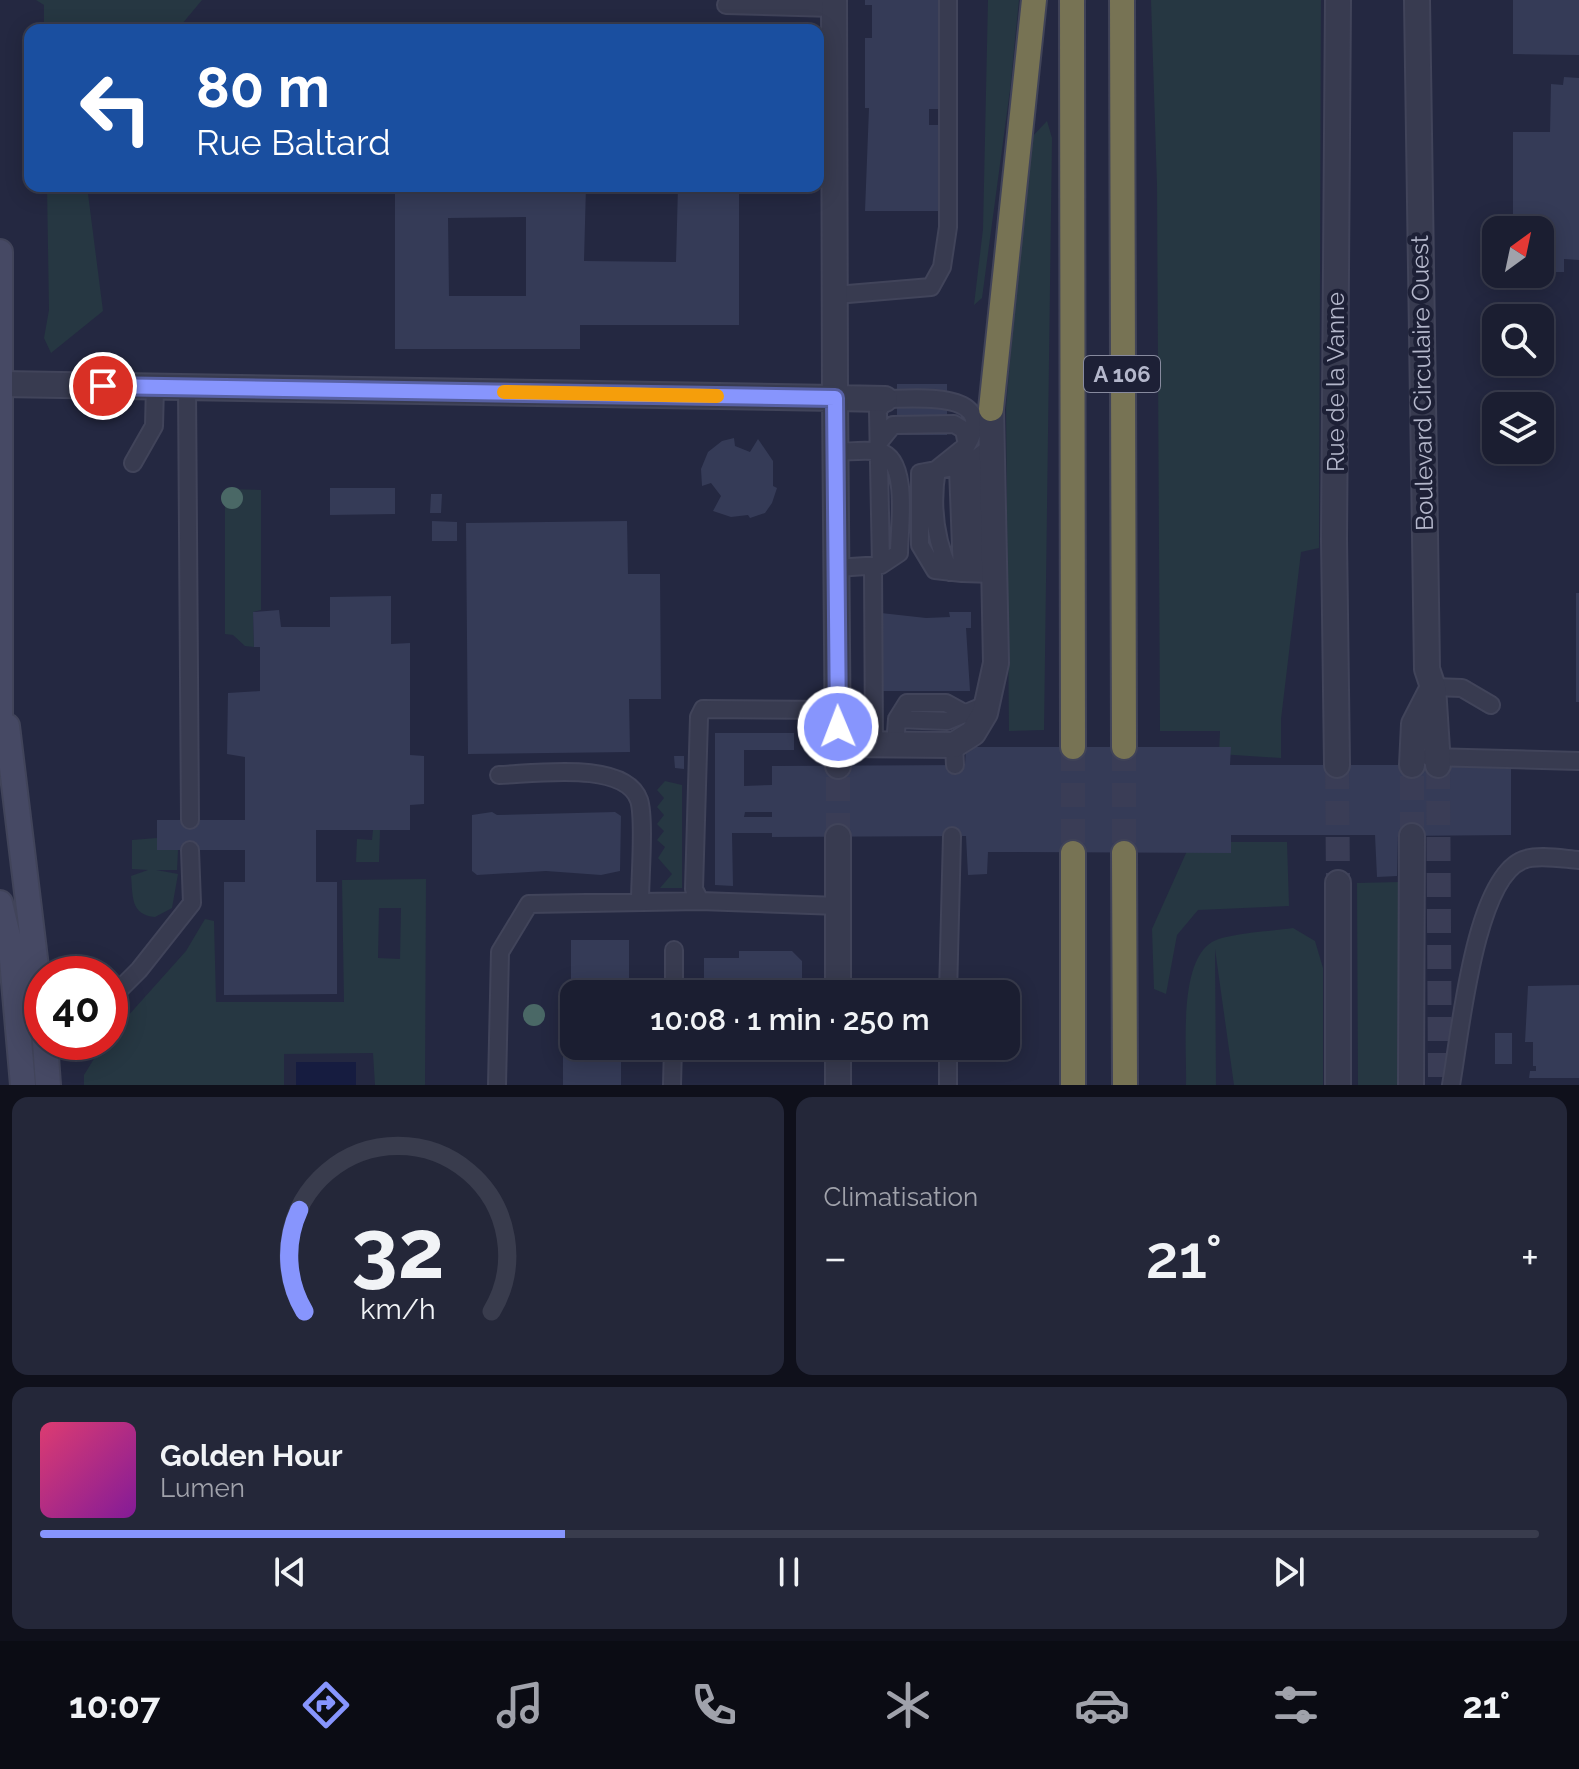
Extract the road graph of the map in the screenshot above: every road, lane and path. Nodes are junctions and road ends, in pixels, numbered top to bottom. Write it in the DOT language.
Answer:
graph roads {
  1 [pos="948,0"];
  2 [pos="1034,0"];
  3 [pos="1072,0"];
  4 [pos="1122,0"];
  5 [pos="1338,0"];
  6 [pos="1417,0"];
  7 [pos="1429,0"];
  8 [pos="834,4"];
  9 [pos="726,5"];
  10 [pos="1417,55"];
  11 [pos="0,252"];
  12 [pos="836,295"];
  13 [pos="2,384"];
  14 [pos="155,386"];
  15 [pos="187,388"];
  16 [pos="835,398"];
  17 [pos="885,399"];
  18 [pos="991,409"];
  19 [pos="880,447"];
  20 [pos="978,450"];
  21 [pos="835,452"];
  22 [pos="133,463"];
  23 [pos="958,468"];
  24 [pos="937,469"];
  25 [pos="877,565"];
  26 [pos="836,568"];
  27 [pos="970,573"];
  28 [pos="2,682"];
  29 [pos="1433,687"];
  30 [pos="1491,705"];
  31 [pos="977,709"];
  32 [pos="837,710"];
  33 [pos="0,744"];
  34 [pos="885,745"];
  35 [pos="1073,747"];
  36 [pos="1124,747"];
  37 [pos="1425,761"];
  38 [pos="1579,761"];
  39 [pos="1337,765"];
  40 [pos="499,775"];
  41 [pos="190,820"];
  42 [pos="952,836"];
  43 [pos="1412,836"];
  44 [pos="838,837"];
  45 [pos="190,850"];
  46 [pos="1073,853"];
  47 [pos="1124,853"];
  48 [pos="1579,860"];
  49 [pos="1338,883"];
  50 [pos="640,901"];
  51 [pos="700,901"];
  52 [pos="0,903"];
  53 [pos="838,906"];
  54 [pos="674,950"];
  55 [pos="35,956"];
  56 [pos="674,980"];
  57 [pos="838,980"];
  58 [pos="948,980"];
  59 [pos="128,981"];
  60 [pos="46,1060"];
  61 [pos="673,1060"];
  62 [pos="838,1060"];
  63 [pos="948,1060"];
  64 [pos="23,1085"];
  65 [pos="48,1085"];
  66 [pos="497,1085"];
  67 [pos="672,1085"];
  68 [pos="838,1085"];
  69 [pos="948,1085"];
  70 [pos="1073,1085"];
  71 [pos="1125,1085"];
  72 [pos="1338,1085"];
  73 [pos="1411,1085"];
  74 [pos="1451,1085"];
  1 -- 12 [label="lane"];
  2 -- 18 [label="highway"];
  3 -- 35 [label="highway, A 106"];
  4 -- 36 [label="highway, A 106"];
  5 -- 39 [label="street, Rue de la Vanne"];
  6 -- 10 [label="street, Boulevard Circulaire Ouest"];
  7 -- 10 [label="lane"];
  8 -- 9 [label="lane"];
  8 -- 12 [label="street"];
  10 -- 29 [label="street, Boulevard Circulaire Ouest"];
  11 -- 13 [label="main road"];
  12 -- 16 [label="street"];
  13 -- 14 [label="street"];
  13 -- 28 [label="main road"];
  14 -- 15 [label="street"];
  14 -- 22 [label="lane"];
  15 -- 16 [label="street"];
  15 -- 41 [label="lane"];
  16 -- 17 [label="street"];
  16 -- 21 [label="street"];
  17 -- 19 [label="lane"];
  17 -- 20 [label="lane"];
  18 -- 20 [label="street"];
  19 -- 20 [label="lane"];
  19 -- 21 [label="lane"];
  19 -- 25 [label="lane"];
  20 -- 23 [label="lane"];
  20 -- 24 [label="lane"];
  20 -- 27 [label="street"];
  21 -- 26 [label="street"];
  23 -- 24 [label="lane"];
  23 -- 27 [label="lane"];
  24 -- 27 [label="lane"];
  25 -- 26 [label="lane"];
  25 -- 34 [label="lane"];
  26 -- 32 [label="street"];
  27 -- 31 [label="street"];
  28 -- 33 [label="main road"];
  28 -- 55 [label="main road"];
  29 -- 30 [label="lane"];
  29 -- 37 [label="street, Boulevard Circulaire Ouest"];
  31 -- 34 [label="lane"];
  31 -- 34 [label="street"];
  32 -- 34 [label="street"];
  32 -- 51 [label="lane"];
  37 -- 38 [label="lane"];
  40 -- 50 [label="lane"];
  42 -- 58 [label="lane"];
  43 -- 73 [label="street"];
  44 -- 53 [label="street"];
  45 -- 59 [label="lane"];
  46 -- 70 [label="highway"];
  47 -- 71 [label="highway"];
  48 -- 74 [label="lane"];
  49 -- 72 [label="street"];
  50 -- 51 [label="lane"];
  50 -- 66 [label="lane"];
  51 -- 53 [label="lane"];
  52 -- 64 [label="main road"];
  53 -- 57 [label="street"];
  54 -- 56 [label="lane"];
  60 -- 65 [label="main road"];
  61 -- 67 [label="lane"];
  62 -- 68 [label="street"];
  63 -- 69 [label="lane"];
}
